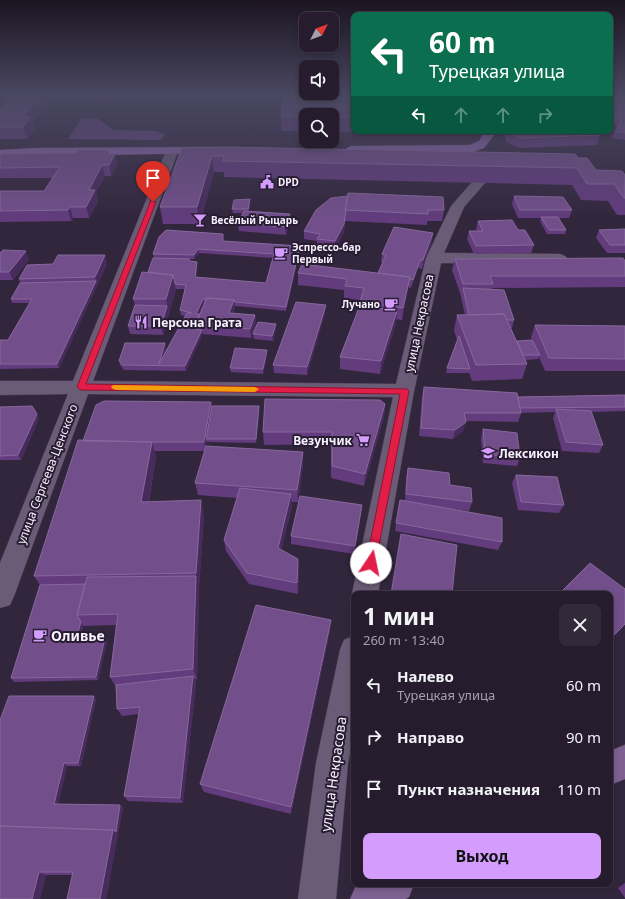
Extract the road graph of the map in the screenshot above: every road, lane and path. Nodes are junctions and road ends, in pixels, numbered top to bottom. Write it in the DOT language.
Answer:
graph roads {
  1 [pos="488,136"];
  2 [pos="337,150"];
  3 [pos="172,151"];
  4 [pos="219,151"];
  5 [pos="0,154"];
  6 [pos="479,183"];
  7 [pos="434,258"];
  8 [pos="577,259"];
  9 [pos="81,387"];
  10 [pos="0,388"];
  11 [pos="404,391"];
  12 [pos="366,591"];
  13 [pos="0,596"];
  14 [pos="351,665"];
  15 [pos="625,761"];
  16 [pos="613,767"];
  17 [pos="317,899"];
  1 -- 2 [label="main road"];
  3 -- 4 [label="main road"];
  3 -- 5 [label="main road"];
  3 -- 9 [label="street, улица Сергеева-Ценского"];
  6 -- 7 [label="street, улица Некрасова"];
  7 -- 8 [label="street"];
  7 -- 11 [label="street, улица Некрасова"];
  9 -- 10 [label="street"];
  9 -- 11 [label="street"];
  9 -- 13 [label="street, улица Сергеева-Ценского"];
  11 -- 12 [label="street, улица Некрасова"];
  14 -- 17 [label="street, улица Некрасова"];
  15 -- 16 [label="main road"];
}
